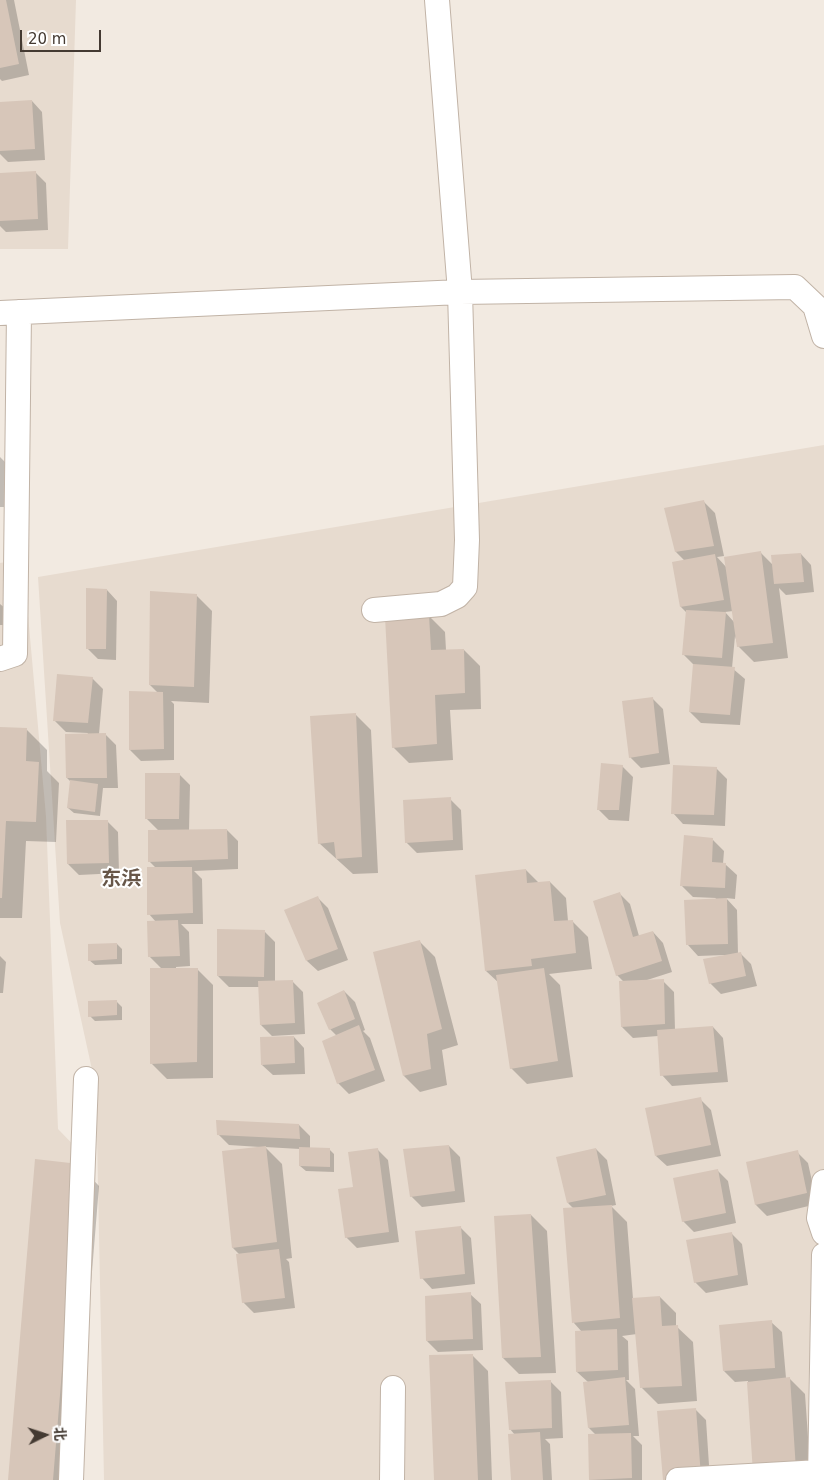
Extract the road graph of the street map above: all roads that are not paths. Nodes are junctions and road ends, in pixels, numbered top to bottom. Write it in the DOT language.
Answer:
graph roads {
  1 [pos="437,0"];
  2 [pos="460,292"];
  3 [pos="10,313"];
  4 [pos="824,336"];
  5 [pos="374,610"];
  6 [pos="0,659"];
  7 [pos="86,1079"];
  8 [pos="824,1182"];
  9 [pos="824,1233"];
  10 [pos="824,1255"];
  11 [pos="393,1388"];
  12 [pos="820,1476"];
  13 [pos="71,1480"];
  14 [pos="392,1480"];
  15 [pos="678,1480"];
  1 -- 2 [label="street"];
  2 -- 3 [label="street"];
  2 -- 4 [label="street"];
  2 -- 5 [label="street"];
  3 -- 6 [label="street"];
  7 -- 13 [label="street"];
  8 -- 9 [label="street"];
  10 -- 12 [label="street"];
  11 -- 14 [label="street"];
  12 -- 15 [label="street"];
}
